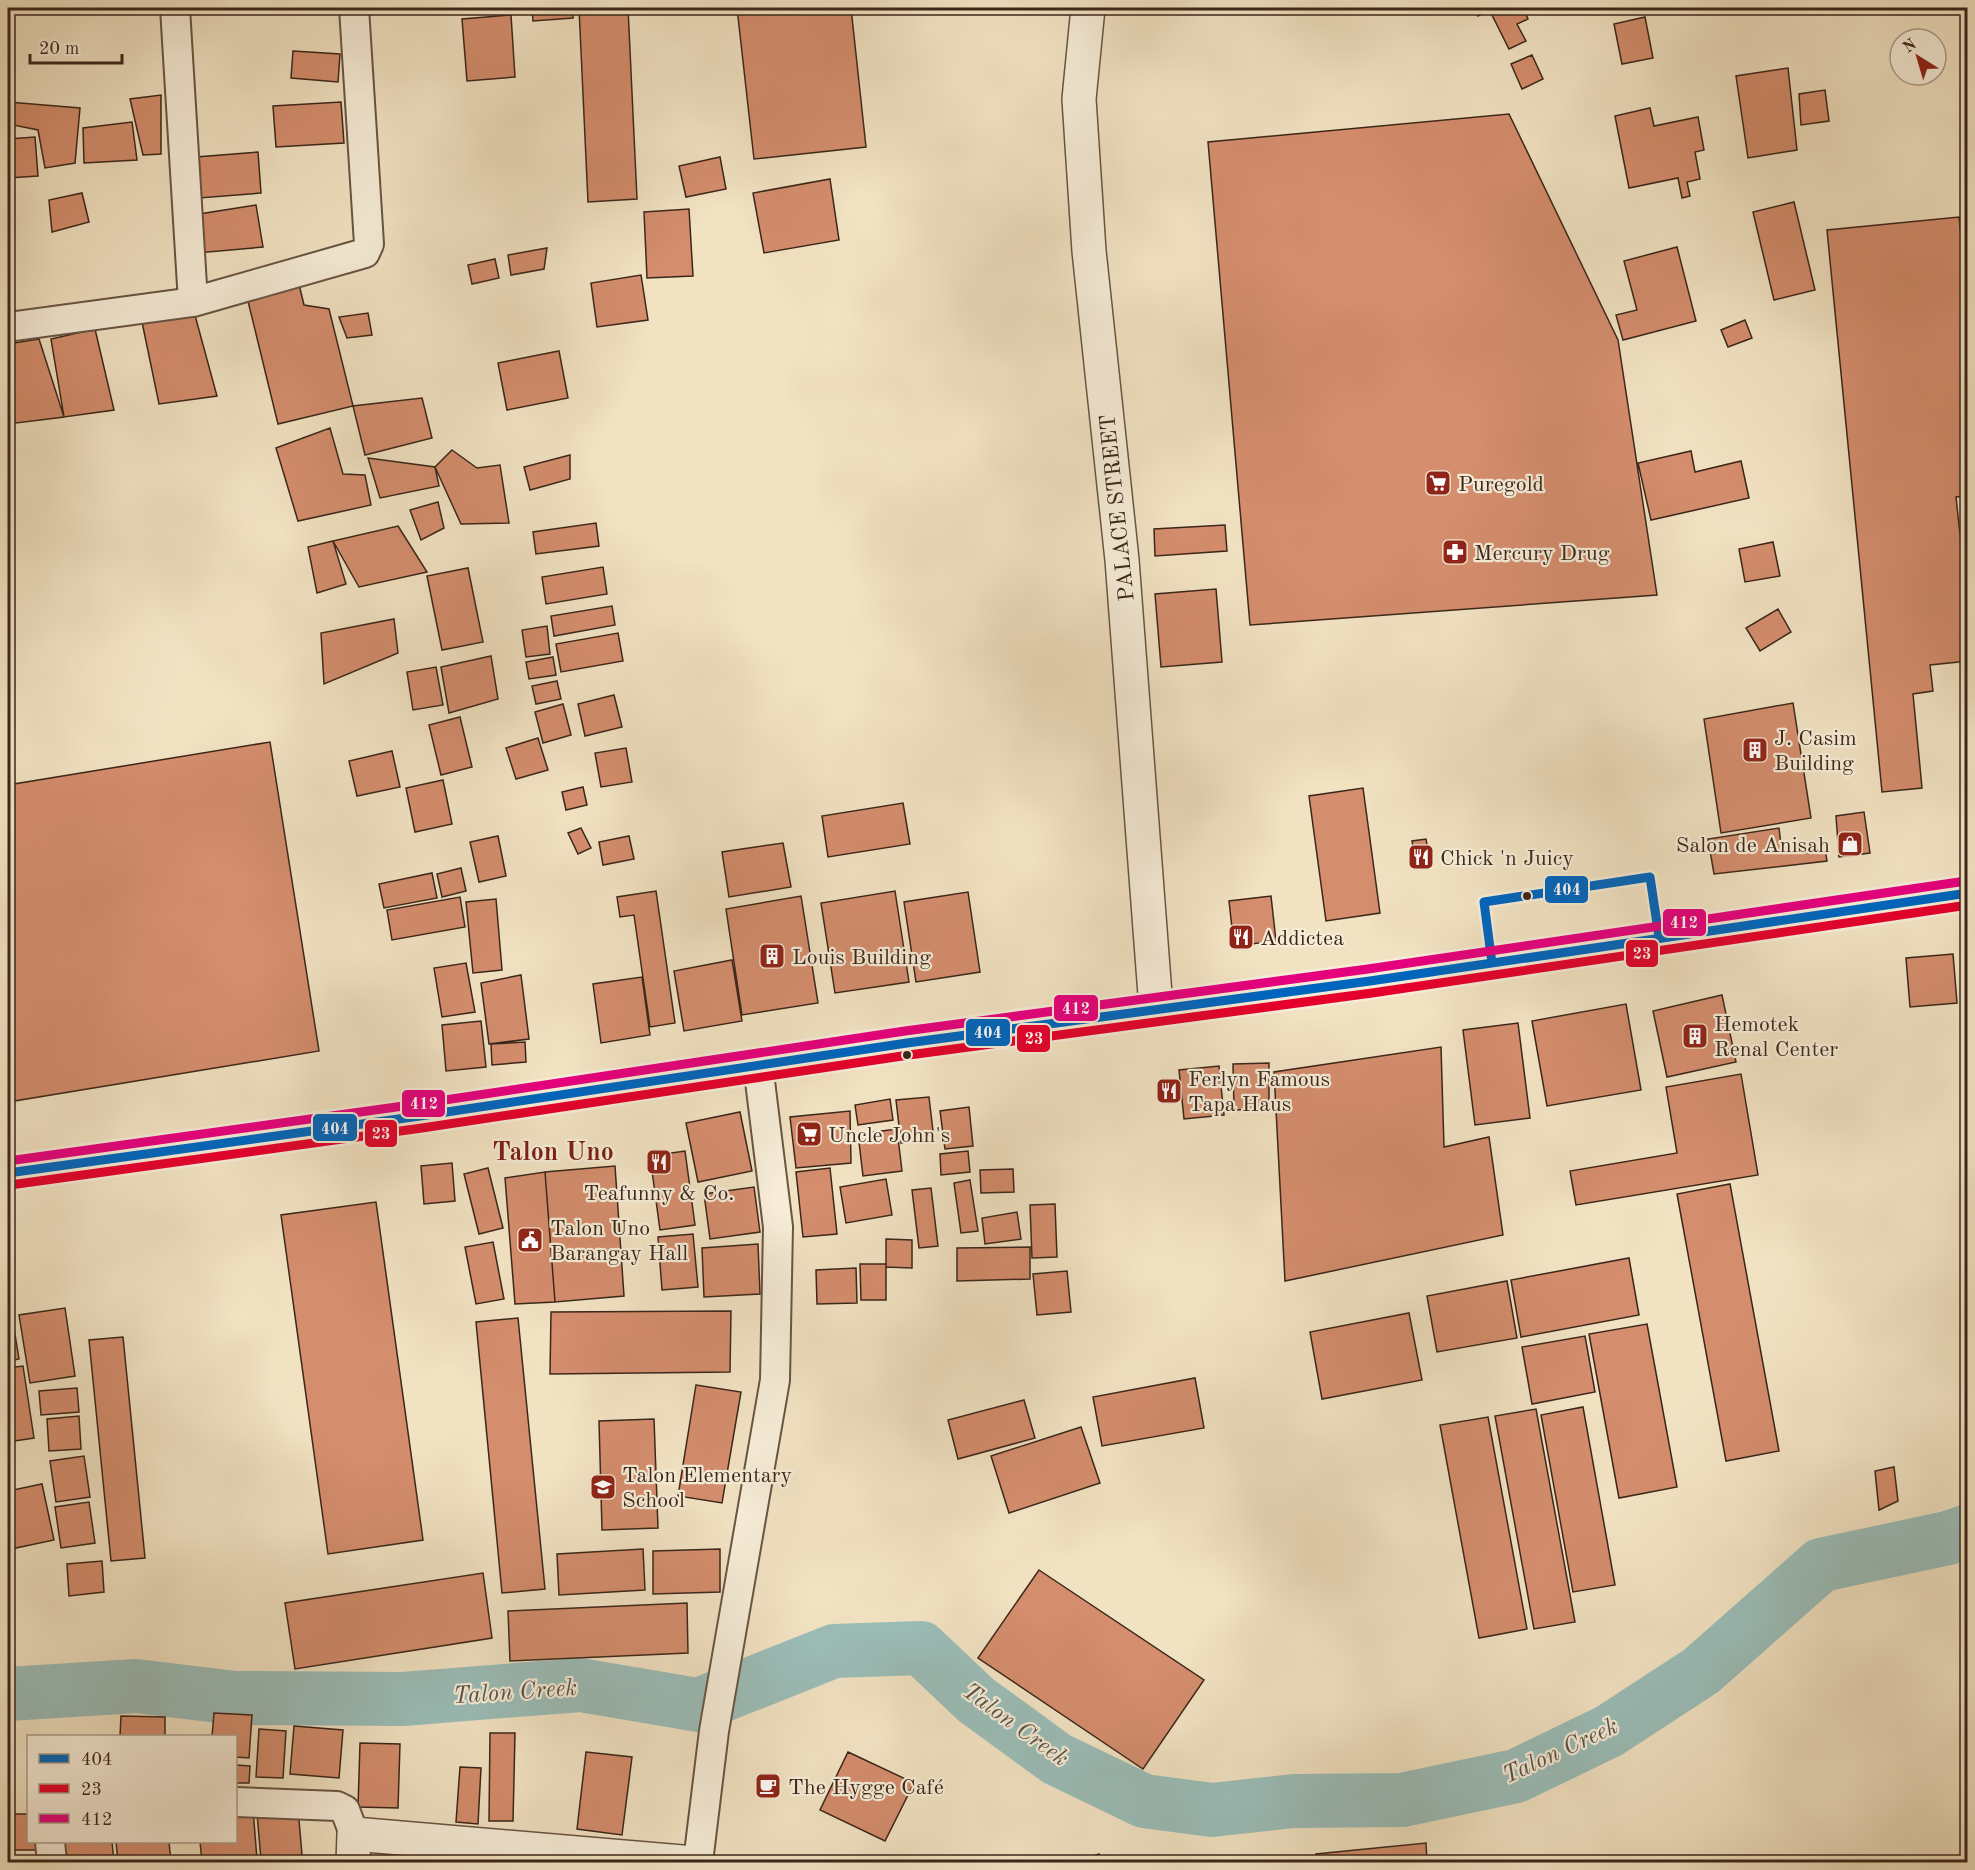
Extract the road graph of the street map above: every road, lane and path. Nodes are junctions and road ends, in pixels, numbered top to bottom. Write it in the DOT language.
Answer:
graph roads {
  1 [pos="175,8"];
  2 [pos="354,8"];
  3 [pos="1088,8"];
  4 [pos="193,302"];
  5 [pos="8,327"];
  6 [pos="1968,893"];
  7 [pos="1156,1008"];
  8 [pos="758,1065"];
  9 [pos="8,1173"];
  10 [pos="237,1802"];
  11 [pos="50,1843"];
  12 [pos="353,1848"];
  13 [pos="52,1863"];
  14 [pos="682,1863"];
  15 [pos="698,1863"];
  1 -- 4 [label="street"];
  2 -- 4 [label="street"];
  3 -- 7 [label="street, PALACE STREET"];
  4 -- 5 [label="street"];
  6 -- 7 [label="highway"];
  7 -- 8 [label="highway"];
  8 -- 9 [label="highway"];
  8 -- 15 [label="street"];
  10 -- 12 [label="street"];
  11 -- 13 [label="street"];
  12 -- 14 [label="street"];
}
